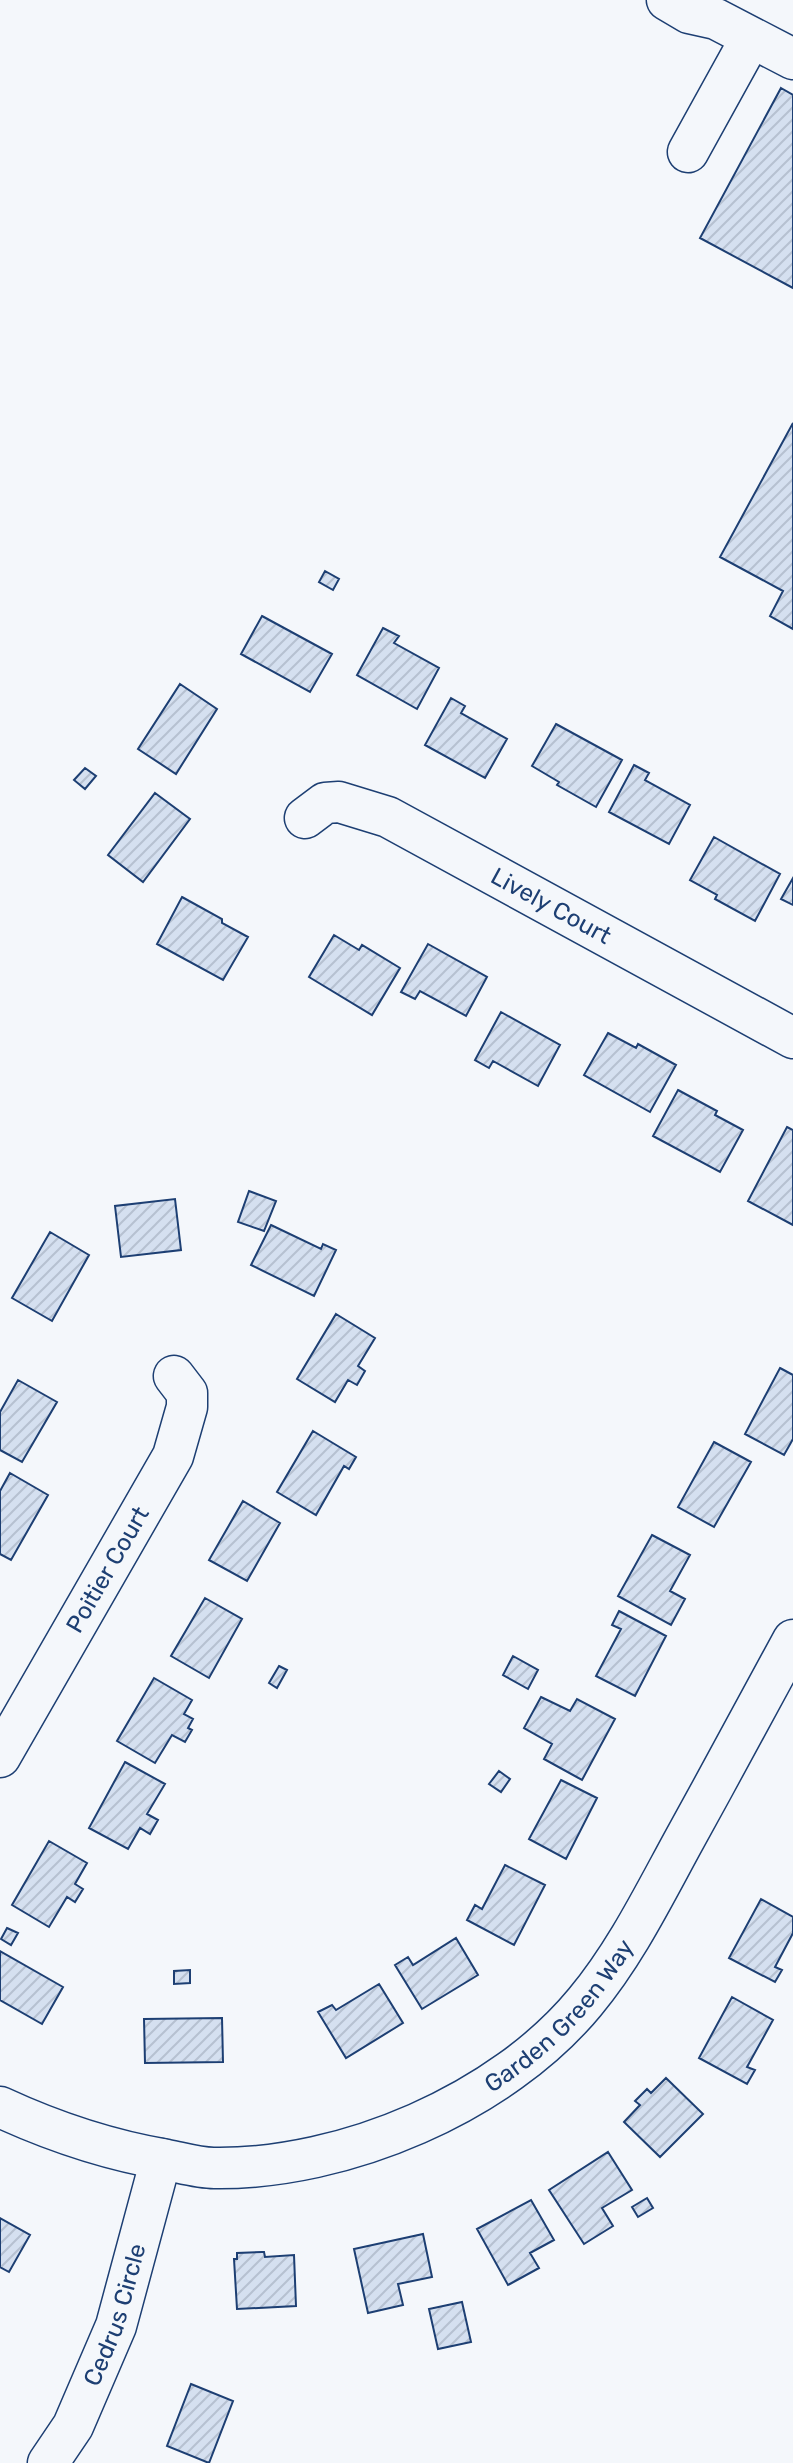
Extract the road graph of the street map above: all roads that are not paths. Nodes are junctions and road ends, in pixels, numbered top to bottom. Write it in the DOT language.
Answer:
graph roads {
  1 [pos="667,0"];
  2 [pos="709,10"];
  3 [pos="751,38"];
  4 [pos="793,59"];
  5 [pos="688,152"];
  6 [pos="305,818"];
  7 [pos="793,1038"];
  8 [pos="174,1376"];
  9 [pos="793,1640"];
  10 [pos="0,1757"];
  11 [pos="0,2107"];
  12 [pos="161,2159"];
  13 [pos="48,2463"];
  1 -- 2 [label="street"];
  2 -- 3 [label="street"];
  3 -- 4 [label="street"];
  3 -- 5 [label="street"];
  6 -- 7 [label="street, Lively Court"];
  8 -- 10 [label="street, Poitier Court"];
  9 -- 12 [label="street, Garden Green Way"];
  11 -- 12 [label="street, Garden Green Way"];
  12 -- 13 [label="street, Cedrus Circle"];
}
